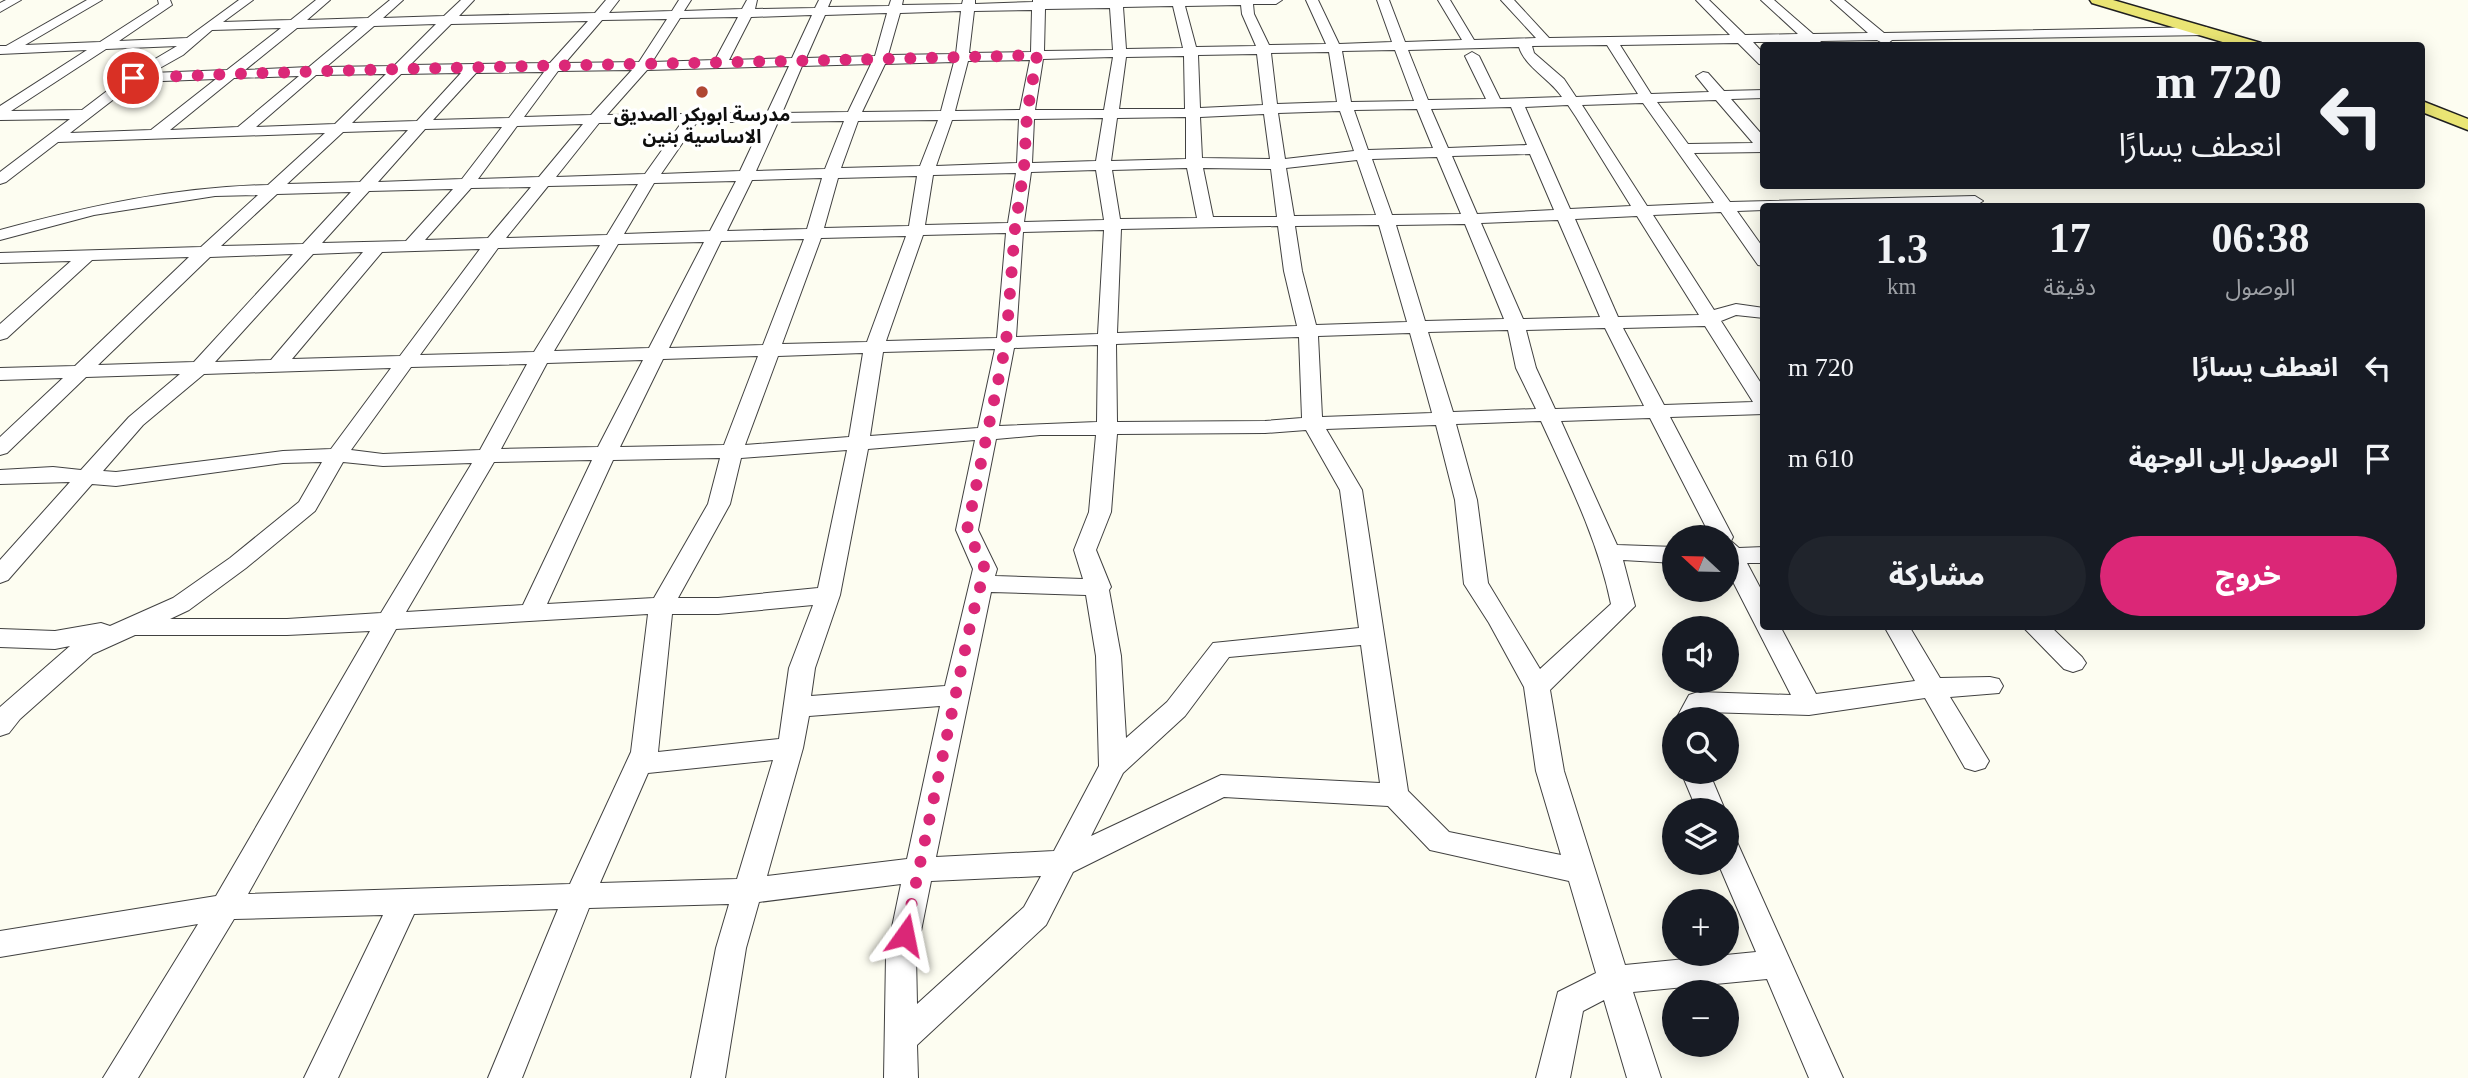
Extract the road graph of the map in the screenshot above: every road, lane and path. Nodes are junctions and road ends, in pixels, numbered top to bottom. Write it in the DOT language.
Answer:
graph roads {
  1 [pos="15,0"];
  2 [pos="96,0"];
  3 [pos="164,0"];
  4 [pos="247,0"];
  5 [pos="324,0"];
  6 [pos="397,0"];
  7 [pos="468,0"];
  8 [pos="544,0"];
  9 [pos="613,0"];
  10 [pos="685,0"];
  11 [pos="1246,0"];
  12 [pos="1276,0"];
  13 [pos="1312,0"];
  14 [pos="1383,0"];
  15 [pos="1444,0"];
  16 [pos="1507,0"];
  17 [pos="1702,0"];
  18 [pos="1767,0"];
  19 [pos="1837,0"];
  20 [pos="2097,0"];
  21 [pos="1177,1"];
  22 [pos="1116,2"];
  23 [pos="968,3"];
  24 [pos="1038,3"];
  25 [pos="896,4"];
  26 [pos="822,5"];
  27 [pos="750,6"];
  28 [pos="0,8"];
  29 [pos="675,15"];
  30 [pos="600,16"];
  31 [pos="528,18"];
  32 [pos="445,20"];
  33 [pos="371,22"];
  34 [pos="294,24"];
  35 [pos="209,26"];
  36 [pos="2206,31"];
  37 [pos="1952,36"];
  38 [pos="1744,40"];
  39 [pos="190,42"];
  40 [pos="1546,42"];
  41 [pos="1815,42"];
  42 [pos="1887,42"];
  43 [pos="1963,42"];
  44 [pos="2242,42"];
  45 [pos="1524,43"];
  46 [pos="1612,43"];
  47 [pos="105,44"];
  48 [pos="1402,47"];
  49 [pos="1335,49"];
  50 [pos="1265,50"];
  51 [pos="2,51"];
  52 [pos="1471,51"];
  53 [pos="1191,52"];
  54 [pos="1120,53"];
  55 [pos="1037,55"];
  56 [pos="962,57"];
  57 [pos="1760,57"];
  58 [pos="880,60"];
  59 [pos="799,62"];
  60 [pos="720,64"];
  61 [pos="555,66"];
  62 [pos="643,66"];
  63 [pos="473,68"];
  64 [pos="399,69"];
  65 [pos="315,71"];
  66 [pos="231,74"];
  67 [pos="1703,76"];
  68 [pos="133,78"];
  69 [pos="1760,94"];
  70 [pos="1721,97"];
  71 [pos="1647,98"];
  72 [pos="1572,101"];
  73 [pos="1495,103"];
  74 [pos="1516,103"];
  75 [pos="1422,104"];
  76 [pos="1345,106"];
  77 [pos="2425,107"];
  78 [pos="1270,109"];
  79 [pos="1110,113"];
  80 [pos="1192,113"];
  81 [pos="0,114"];
  82 [pos="87,114"];
  83 [pos="1027,114"];
  84 [pos="947,115"];
  85 [pos="853,116"];
  86 [pos="771,117"];
  87 [pos="693,118"];
  88 [pos="595,119"];
  89 [pos="512,122"];
  90 [pos="2468,125"];
  91 [pos="417,127"];
  92 [pos="339,128"];
  93 [pos="243,131"];
  94 [pos="155,134"];
  95 [pos="55,138"];
  96 [pos="1760,141"];
  97 [pos="1760,146"];
  98 [pos="1536,149"];
  99 [pos="1683,149"];
  100 [pos="1443,152"];
  101 [pos="1363,155"];
  102 [pos="1194,163"];
  103 [pos="1278,164"];
  104 [pos="1103,165"];
  105 [pos="1024,168"];
  106 [pos="926,171"];
  107 [pos="831,174"];
  108 [pos="746,176"];
  109 [pos="0,179"];
  110 [pos="649,179"];
  111 [pos="543,182"];
  112 [pos="467,183"];
  113 [pos="365,185"];
  114 [pos="273,189"];
  115 [pos="1801,189"];
  116 [pos="1881,189"];
  117 [pos="1965,189"];
  118 [pos="1813,203"];
  119 [pos="1894,203"];
  120 [pos="1976,203"];
  121 [pos="1760,207"];
  122 [pos="1725,208"];
  123 [pos="1642,212"];
  124 [pos="1564,214"];
  125 [pos="1471,219"];
  126 [pos="1386,220"];
  127 [pos="1285,221"];
  128 [pos="1206,223"];
  129 [pos="1113,225"];
  130 [pos="1015,228"];
  131 [pos="916,231"];
  132 [pos="814,234"];
  133 [pos="0,235"];
  134 [pos="714,237"];
  135 [pos="613,241"];
  136 [pos="492,244"];
  137 [pos="377,247"];
  138 [pos="410,247"];
  139 [pos="308,249"];
  140 [pos="205,252"];
  141 [pos="88,255"];
  142 [pos="1760,256"];
  143 [pos="0,258"];
  144 [pos="1760,312"];
  145 [pos="1710,320"];
  146 [pos="1611,323"];
  147 [pos="1516,325"];
  148 [pos="1416,327"];
  149 [pos="1308,331"];
  150 [pos="0,334"];
  151 [pos="1107,339"];
  152 [pos="1006,343"];
  153 [pos="874,347"];
  154 [pos="770,351"];
  155 [pos="658,354"];
  156 [pos="540,358"];
  157 [pos="406,362"];
  158 [pos="275,366"];
  159 [pos="199,368"];
  160 [pos="82,372"];
  161 [pos="0,374"];
  162 [pos="1760,400"];
  163 [pos="1760,406"];
  164 [pos="1657,411"];
  165 [pos="1549,416"];
  166 [pos="1444,418"];
  167 [pos="1312,423"];
  168 [pos="1107,429"];
  169 [pos="989,433"];
  170 [pos="859,443"];
  171 [pos="0,449"];
  172 [pos="732,452"];
  173 [pos="606,453"];
  174 [pos="337,455"];
  175 [pos="487,456"];
  176 [pos="0,477"];
  177 [pos="85,477"];
  178 [pos="1715,525"];
  179 [pos="1740,551"];
  180 [pos="1608,552"];
  181 [pos="1662,554"];
  182 [pos="1760,554"];
  183 [pos="1740,573"];
  184 [pos="0,575"];
  185 [pos="981,584"];
  186 [pos="1099,587"];
  187 [pos="828,595"];
  188 [pos="661,606"];
  189 [pos="1760,611"];
  190 [pos="530,613"];
  191 [pos="388,621"];
  192 [pos="130,627"];
  193 [pos="1770,630"];
  194 [pos="1898,630"];
  195 [pos="2038,630"];
  196 [pos="1372,635"];
  197 [pos="0,638"];
  198 [pos="2073,663"];
  199 [pos="1990,686"];
  200 [pos="1537,687"];
  201 [pos="1932,688"];
  202 [pos="956,695"];
  203 [pos="1808,705"];
  204 [pos="797,707"];
  205 [pos="1695,707"];
  206 [pos="0,726"];
  207 [pos="790,748"];
  208 [pos="1975,761"];
  209 [pos="639,764"];
  210 [pos="1113,766"];
  211 [pos="1395,795"];
  212 [pos="1063,863"];
  213 [pos="919,870"];
  214 [pos="1581,871"];
  215 [pos="1738,875"];
  216 [pos="748,891"];
  217 [pos="580,895"];
  218 [pos="405,901"];
  219 [pos="225,907"];
  220 [pos="0,944"];
  221 [pos="1777,964"];
  222 [pos="1614,980"];
  223 [pos="901,1039"];
  224 [pos="120,1078"];
  225 [pos="321,1078"];
  226 [pos="505,1078"];
  227 [pos="708,1078"];
  228 [pos="901,1078"];
  229 [pos="1553,1078"];
  230 [pos="1644,1078"];
  231 [pos="1826,1078"];
  1 -- 28 [label="street"];
  2 -- 51 [label="street"];
  3 -- 47 [label="street"];
  4 -- 35 [label="street"];
  5 -- 34 [label="street"];
  6 -- 33 [label="street"];
  7 -- 32 [label="street"];
  8 -- 31 [label="street"];
  9 -- 30 [label="street"];
  10 -- 29 [label="street"];
  11 -- 12 [label="street"];
  11 -- 21 [label="street"];
  11 -- 50 [label="street"];
  13 -- 49 [label="street"];
  14 -- 48 [label="street"];
  15 -- 52 [label="street"];
  16 -- 40 [label="street"];
  17 -- 38 [label="street"];
  18 -- 41 [label="street"];
  19 -- 42 [label="street"];
  20 -- 36 [label="main road"];
  21 -- 22 [label="street"];
  21 -- 53 [label="street"];
  22 -- 24 [label="street"];
  22 -- 54 [label="street"];
  23 -- 24 [label="street"];
  23 -- 25 [label="street"];
  23 -- 56 [label="street"];
  24 -- 55 [label="street"];
  25 -- 26 [label="street"];
  25 -- 58 [label="street"];
  26 -- 27 [label="street"];
  26 -- 59 [label="street"];
  27 -- 29 [label="street"];
  27 -- 60 [label="street"];
  29 -- 30 [label="street"];
  29 -- 62 [label="street"];
  30 -- 31 [label="street"];
  30 -- 61 [label="street"];
  31 -- 32 [label="street"];
  32 -- 33 [label="street"];
  32 -- 64 [label="street"];
  33 -- 34 [label="street"];
  33 -- 65 [label="street"];
  34 -- 35 [label="street"];
  34 -- 66 [label="street"];
  35 -- 39 [label="street"];
  36 -- 37 [label="street"];
  36 -- 44 [label="main road"];
  37 -- 42 [label="street"];
  37 -- 43 [label="street"];
  38 -- 41 [label="street"];
  38 -- 46 [label="street"];
  38 -- 57 [label="street"];
  39 -- 47 [label="street"];
  39 -- 68 [label="street"];
  40 -- 45 [label="street"];
  40 -- 46 [label="street"];
  41 -- 42 [label="street"];
  45 -- 52 [label="street"];
  45 -- 72 [label="street"];
  46 -- 71 [label="street"];
  47 -- 51 [label="street"];
  47 -- 81 [label="street"];
  48 -- 49 [label="street"];
  48 -- 52 [label="street"];
  48 -- 75 [label="street"];
  49 -- 50 [label="street"];
  49 -- 76 [label="street"];
  50 -- 53 [label="street"];
  50 -- 78 [label="street"];
  52 -- 73 [label="street"];
  53 -- 54 [label="street"];
  53 -- 80 [label="street"];
  54 -- 55 [label="street"];
  54 -- 79 [label="street"];
  55 -- 56 [label="street"];
  55 -- 83 [label="street"];
  56 -- 58 [label="street"];
  56 -- 84 [label="street"];
  58 -- 59 [label="street"];
  58 -- 85 [label="street"];
  59 -- 60 [label="street"];
  59 -- 86 [label="street"];
  60 -- 62 [label="street"];
  61 -- 62 [label="street"];
  61 -- 63 [label="street"];
  61 -- 89 [label="street"];
  62 -- 88 [label="street"];
  63 -- 64 [label="street"];
  63 -- 91 [label="street"];
  64 -- 65 [label="street"];
  64 -- 92 [label="street"];
  65 -- 66 [label="street"];
  65 -- 93 [label="street"];
  66 -- 68 [label="street"];
  66 -- 94 [label="street"];
  67 -- 70 [label="street"];
  68 -- 82 [label="street"];
  69 -- 70 [label="street"];
  70 -- 71 [label="street"];
  70 -- 96 [label="street"];
  71 -- 72 [label="street"];
  71 -- 99 [label="street"];
  72 -- 74 [label="street"];
  72 -- 123 [label="street"];
  73 -- 74 [label="street"];
  73 -- 75 [label="street"];
  74 -- 98 [label="street"];
  75 -- 76 [label="street"];
  75 -- 100 [label="street"];
  76 -- 78 [label="street"];
  76 -- 101 [label="street"];
  77 -- 90 [label="main road"];
  78 -- 80 [label="street"];
  78 -- 103 [label="street"];
  79 -- 80 [label="street"];
  79 -- 83 [label="street"];
  79 -- 104 [label="street"];
  80 -- 102 [label="street"];
  81 -- 82 [label="street"];
  82 -- 95 [label="street"];
  83 -- 84 [label="street"];
  83 -- 105 [label="street"];
  84 -- 85 [label="street"];
  84 -- 106 [label="street"];
  85 -- 86 [label="street"];
  85 -- 107 [label="street"];
  86 -- 87 [label="street"];
  86 -- 108 [label="street"];
  87 -- 88 [label="street"];
  87 -- 110 [label="street"];
  88 -- 89 [label="street"];
  88 -- 111 [label="street"];
  89 -- 91 [label="street"];
  89 -- 112 [label="street"];
  91 -- 92 [label="street"];
  91 -- 113 [label="street"];
  92 -- 93 [label="street"];
  92 -- 114 [label="street"];
  93 -- 94 [label="street"];
  94 -- 95 [label="street"];
  95 -- 109 [label="street"];
  97 -- 99 [label="street"];
  98 -- 100 [label="street"];
  98 -- 124 [label="street"];
  99 -- 122 [label="street"];
  100 -- 101 [label="street"];
  100 -- 125 [label="street"];
  101 -- 103 [label="street"];
  101 -- 126 [label="street"];
  102 -- 103 [label="street"];
  102 -- 104 [label="street"];
  102 -- 128 [label="street"];
  103 -- 127 [label="street"];
  104 -- 105 [label="street"];
  104 -- 129 [label="street"];
  105 -- 106 [label="street"];
  105 -- 130 [label="street"];
  106 -- 107 [label="street"];
  106 -- 131 [label="street"];
  107 -- 108 [label="street"];
  107 -- 132 [label="street"];
  108 -- 110 [label="street"];
  108 -- 134 [label="street"];
  110 -- 111 [label="street"];
  110 -- 135 [label="street"];
  111 -- 112 [label="street"];
  111 -- 136 [label="street"];
  112 -- 113 [label="street"];
  112 -- 138 [label="street"];
  113 -- 114 [label="street"];
  113 -- 139 [label="street"];
  114 -- 133 [label="street"];
  114 -- 140 [label="street"];
  115 -- 118 [label="street"];
  116 -- 119 [label="street"];
  117 -- 120 [label="street"];
  121 -- 122 [label="street"];
  122 -- 123 [label="street"];
  122 -- 142 [label="street"];
  123 -- 124 [label="street"];
  123 -- 145 [label="street"];
  124 -- 125 [label="street"];
  124 -- 146 [label="street"];
  125 -- 126 [label="street"];
  125 -- 147 [label="street"];
  126 -- 127 [label="street"];
  126 -- 148 [label="street"];
  127 -- 128 [label="street"];
  127 -- 149 [label="street"];
  128 -- 129 [label="street"];
  129 -- 130 [label="street"];
  129 -- 151 [label="street"];
  130 -- 131 [label="street"];
  130 -- 152 [label="street"];
  131 -- 132 [label="street"];
  131 -- 153 [label="street"];
  132 -- 134 [label="street"];
  132 -- 154 [label="street"];
  134 -- 135 [label="street"];
  134 -- 155 [label="street"];
  135 -- 136 [label="street"];
  135 -- 156 [label="street"];
  136 -- 138 [label="street"];
  136 -- 157 [label="street"];
  137 -- 138 [label="street"];
  137 -- 139 [label="street"];
  137 -- 158 [label="street"];
  139 -- 140 [label="street"];
  139 -- 159 [label="street"];
  140 -- 141 [label="street"];
  140 -- 160 [label="street"];
  141 -- 143 [label="street"];
  141 -- 150 [label="street"];
  144 -- 145 [label="street"];
  145 -- 146 [label="street"];
  145 -- 162 [label="street"];
  146 -- 147 [label="street"];
  146 -- 164 [label="street"];
  147 -- 148 [label="street"];
  147 -- 165 [label="street"];
  148 -- 149 [label="street"];
  148 -- 166 [label="street"];
  149 -- 151 [label="street"];
  149 -- 167 [label="street"];
  151 -- 152 [label="street"];
  151 -- 168 [label="street"];
  152 -- 153 [label="street"];
  152 -- 169 [label="street"];
  153 -- 154 [label="street"];
  153 -- 170 [label="street"];
  154 -- 155 [label="street"];
  154 -- 172 [label="street"];
  155 -- 156 [label="street"];
  155 -- 173 [label="street"];
  156 -- 157 [label="street"];
  156 -- 175 [label="street"];
  157 -- 158 [label="street"];
  157 -- 174 [label="street"];
  158 -- 159 [label="street"];
  159 -- 160 [label="street"];
  159 -- 177 [label="street"];
  160 -- 161 [label="street"];
  160 -- 171 [label="street"];
  163 -- 164 [label="street"];
  164 -- 165 [label="street"];
  164 -- 178 [label="street"];
  165 -- 166 [label="street"];
  165 -- 180 [label="street"];
  166 -- 167 [label="street"];
  166 -- 200 [label="street"];
  167 -- 168 [label="street"];
  167 -- 196 [label="street"];
  168 -- 169 [label="street"];
  168 -- 186 [label="street"];
  169 -- 170 [label="street"];
  169 -- 185 [label="street"];
  170 -- 172 [label="street"];
  170 -- 187 [label="street"];
  172 -- 173 [label="street"];
  172 -- 188 [label="street"];
  173 -- 175 [label="street"];
  173 -- 190 [label="street"];
  174 -- 175 [label="street"];
  174 -- 177 [label="street"];
  174 -- 192 [label="street"];
  175 -- 191 [label="street"];
  176 -- 177 [label="street"];
  177 -- 184 [label="street"];
  179 -- 182 [label="street"];
  180 -- 181 [label="street"];
  180 -- 200 [label="street"];
  183 -- 189 [label="street"];
  185 -- 186 [label="street"];
  185 -- 202 [label="street"];
  186 -- 210 [label="street"];
  187 -- 188 [label="street"];
  187 -- 204 [label="street"];
  188 -- 190 [label="street"];
  188 -- 209 [label="street"];
  190 -- 191 [label="street"];
  191 -- 192 [label="street"];
  191 -- 219 [label="street"];
  192 -- 197 [label="street"];
  192 -- 206 [label="street"];
  193 -- 203 [label="street"];
  194 -- 201 [label="street"];
  195 -- 198 [label="street"];
  196 -- 210 [label="street"];
  196 -- 211 [label="street"];
  199 -- 201 [label="street"];
  200 -- 214 [label="street"];
  201 -- 203 [label="street"];
  201 -- 208 [label="street"];
  202 -- 204 [label="street"];
  202 -- 213 [label="street"];
  203 -- 205 [label="street"];
  204 -- 207 [label="street"];
  207 -- 209 [label="street"];
  207 -- 216 [label="street"];
  209 -- 217 [label="street"];
  210 -- 212 [label="street"];
  211 -- 212 [label="street"];
  211 -- 214 [label="street"];
  212 -- 213 [label="street"];
  212 -- 223 [label="street"];
  213 -- 216 [label="street"];
  213 -- 223 [label="street"];
  214 -- 222 [label="street"];
  215 -- 221 [label="street"];
  216 -- 217 [label="street"];
  216 -- 227 [label="street"];
  217 -- 218 [label="street"];
  217 -- 226 [label="street"];
  218 -- 219 [label="street"];
  218 -- 225 [label="street"];
  219 -- 220 [label="street"];
  219 -- 224 [label="street"];
  221 -- 222 [label="street"];
  221 -- 231 [label="street"];
  222 -- 229 [label="street"];
  222 -- 230 [label="street"];
  223 -- 228 [label="street"];
}
